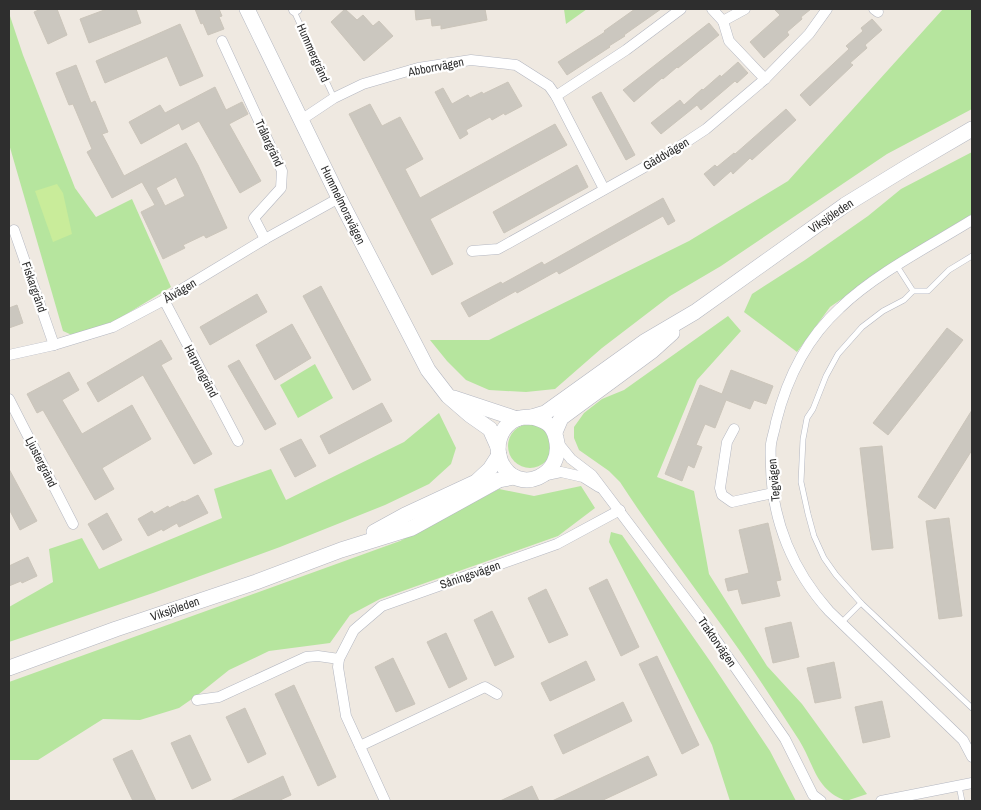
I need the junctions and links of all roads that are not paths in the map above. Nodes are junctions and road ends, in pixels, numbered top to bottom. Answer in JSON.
{"nodes":[{"id":1,"x":248,"y":9,"type":"edge"},
{"id":2,"x":294,"y":9,"type":"edge"},
{"id":3,"x":681,"y":9,"type":"edge"},
{"id":4,"x":712,"y":9,"type":"edge"},
{"id":5,"x":745,"y":9,"type":"edge"},
{"id":6,"x":827,"y":9,"type":"edge"},
{"id":7,"x":723,"y":21,"type":"junction"},
{"id":8,"x":222,"y":41,"type":"dead end"},
{"id":9,"x":765,"y":79,"type":"junction"},
{"id":10,"x":556,"y":96,"type":"junction"},
{"id":11,"x":334,"y":98,"type":"junction"},
{"id":12,"x":300,"y":120,"type":"junction"},
{"id":13,"x":972,"y":129,"type":"edge"},
{"id":14,"x":604,"y":189,"type":"junction"},
{"id":15,"x":339,"y":198,"type":"junction"},
{"id":16,"x":972,"y":220,"type":"edge"},
{"id":17,"x":14,"y":230,"type":"dead end"},
{"id":18,"x":265,"y":239,"type":"junction"},
{"id":19,"x":472,"y":252,"type":"dead end"},
{"id":20,"x":972,"y":256,"type":"edge"},
{"id":21,"x":897,"y":266,"type":"junction"},
{"id":22,"x":914,"y":291,"type":"junction"},
{"id":23,"x":164,"y":300,"type":"junction"},
{"id":24,"x":695,"y":312,"type":"junction"},
{"id":25,"x":54,"y":345,"type":"junction"},
{"id":26,"x":9,"y":355,"type":"edge"},
{"id":27,"x":448,"y":396,"type":"junction"},
{"id":28,"x":9,"y":399,"type":"edge"},
{"id":29,"x":524,"y":418,"type":"junction"},
{"id":30,"x":734,"y":429,"type":"dead end"},
{"id":31,"x":556,"y":438,"type":"junction"},
{"id":32,"x":238,"y":441,"type":"dead end"},
{"id":33,"x":498,"y":451,"type":"junction"},
{"id":34,"x":541,"y":476,"type":"junction"},
{"id":35,"x":514,"y":477,"type":"junction"},
{"id":36,"x":602,"y":488,"type":"junction"},
{"id":37,"x":773,"y":493,"type":"junction"},
{"id":38,"x":620,"y":510,"type":"junction"},
{"id":39,"x":72,"y":524,"type":"dead end"},
{"id":40,"x":341,"y":550,"type":"junction"},
{"id":41,"x":861,"y":603,"type":"junction"},
{"id":42,"x":841,"y":622,"type":"junction"},
{"id":43,"x":339,"y":660,"type":"junction"},
{"id":44,"x":9,"y":668,"type":"edge"},
{"id":45,"x":497,"y":694,"type":"dead end"},
{"id":46,"x":197,"y":700,"type":"dead end"},
{"id":47,"x":972,"y":708,"type":"edge"},
{"id":48,"x":360,"y":746,"type":"junction"},
{"id":49,"x":972,"y":754,"type":"edge"},
{"id":50,"x":972,"y":783,"type":"edge"},
{"id":51,"x":959,"y":785,"type":"junction"},
{"id":52,"x":386,"y":801,"type":"edge"},
{"id":53,"x":821,"y":801,"type":"edge"},
{"id":54,"x":881,"y":801,"type":"edge"},
{"id":55,"x":962,"y":801,"type":"edge"}],
"edges":[{"from":1,"to":12,"type":"main road","name":"Hummelmoravägen"},
{"from":2,"to":11,"type":"lane","name":"Hummergränd"},
{"from":3,"to":10,"type":"street"},
{"from":4,"to":7,"type":"street"},
{"from":5,"to":7,"type":"street"},
{"from":6,"to":9,"type":"street","name":"Gäddvägen"},
{"from":7,"to":9,"type":"street"},
{"from":8,"to":18,"type":"street","name":"Trålargränd"},
{"from":9,"to":14,"type":"street","name":"Gäddvägen"},
{"from":10,"to":11,"type":"street","name":"Abborrvägen"},
{"from":10,"to":14,"type":"street","name":"Abborrvägen"},
{"from":11,"to":12,"type":"street","name":"Abborrvägen"},
{"from":12,"to":15,"type":"main road","name":"Hummelmoravägen"},
{"from":13,"to":24,"type":"main road","name":"Viksjöleden"},
{"from":14,"to":19,"type":"street","name":"Gäddvägen"},
{"from":15,"to":18,"type":"street","name":"Ålvägen"},
{"from":15,"to":27,"type":"main road","name":"Hummelmoravägen"},
{"from":16,"to":21,"type":"street","name":"Tegvägen"},
{"from":17,"to":25,"type":"street","name":"Fiskargränd"},
{"from":18,"to":23,"type":"street","name":"Ålvägen"},
{"from":20,"to":22,"type":"lane"},
{"from":21,"to":22,"type":"lane"},
{"from":21,"to":37,"type":"street","name":"Tegvägen"},
{"from":22,"to":41,"type":"lane"},
{"from":23,"to":25,"type":"street","name":"Ålvägen"},
{"from":23,"to":32,"type":"street","name":"Harpungränd"},
{"from":24,"to":29,"type":"main road","name":"Viksjöleden"},
{"from":24,"to":31,"type":"main road","name":"Viksjöleden"},
{"from":25,"to":26,"type":"street","name":"Ålvägen"},
{"from":27,"to":29,"type":"main road"},
{"from":27,"to":33,"type":"main road","name":"Hummelmoravägen"},
{"from":28,"to":39,"type":"street","name":"Ljustergränd"},
{"from":29,"to":31,"type":"main road"},
{"from":29,"to":33,"type":"main road"},
{"from":30,"to":37,"type":"street"},
{"from":31,"to":34,"type":"main road"},
{"from":31,"to":36,"type":"street","name":"Traktorvägen"},
{"from":33,"to":35,"type":"main road"},
{"from":33,"to":40,"type":"main road","name":"Viksjöleden"},
{"from":34,"to":35,"type":"main road"},
{"from":34,"to":36,"type":"street","name":"Traktorvägen"},
{"from":35,"to":40,"type":"main road","name":"Viksjöleden"},
{"from":36,"to":38,"type":"street","name":"Traktorvägen"},
{"from":37,"to":42,"type":"street","name":"Tegvägen"},
{"from":38,"to":43,"type":"street","name":"Såningsvägen"},
{"from":38,"to":53,"type":"street","name":"Traktorvägen"},
{"from":40,"to":44,"type":"main road","name":"Viksjöleden"},
{"from":41,"to":42,"type":"lane"},
{"from":41,"to":47,"type":"lane"},
{"from":42,"to":49,"type":"street","name":"Tegvägen"},
{"from":43,"to":46,"type":"street"},
{"from":43,"to":48,"type":"street"},
{"from":45,"to":48,"type":"street"},
{"from":48,"to":52,"type":"street"},
{"from":50,"to":51,"type":"street"},
{"from":51,"to":54,"type":"street"},
{"from":51,"to":55,"type":"lane"}]}
